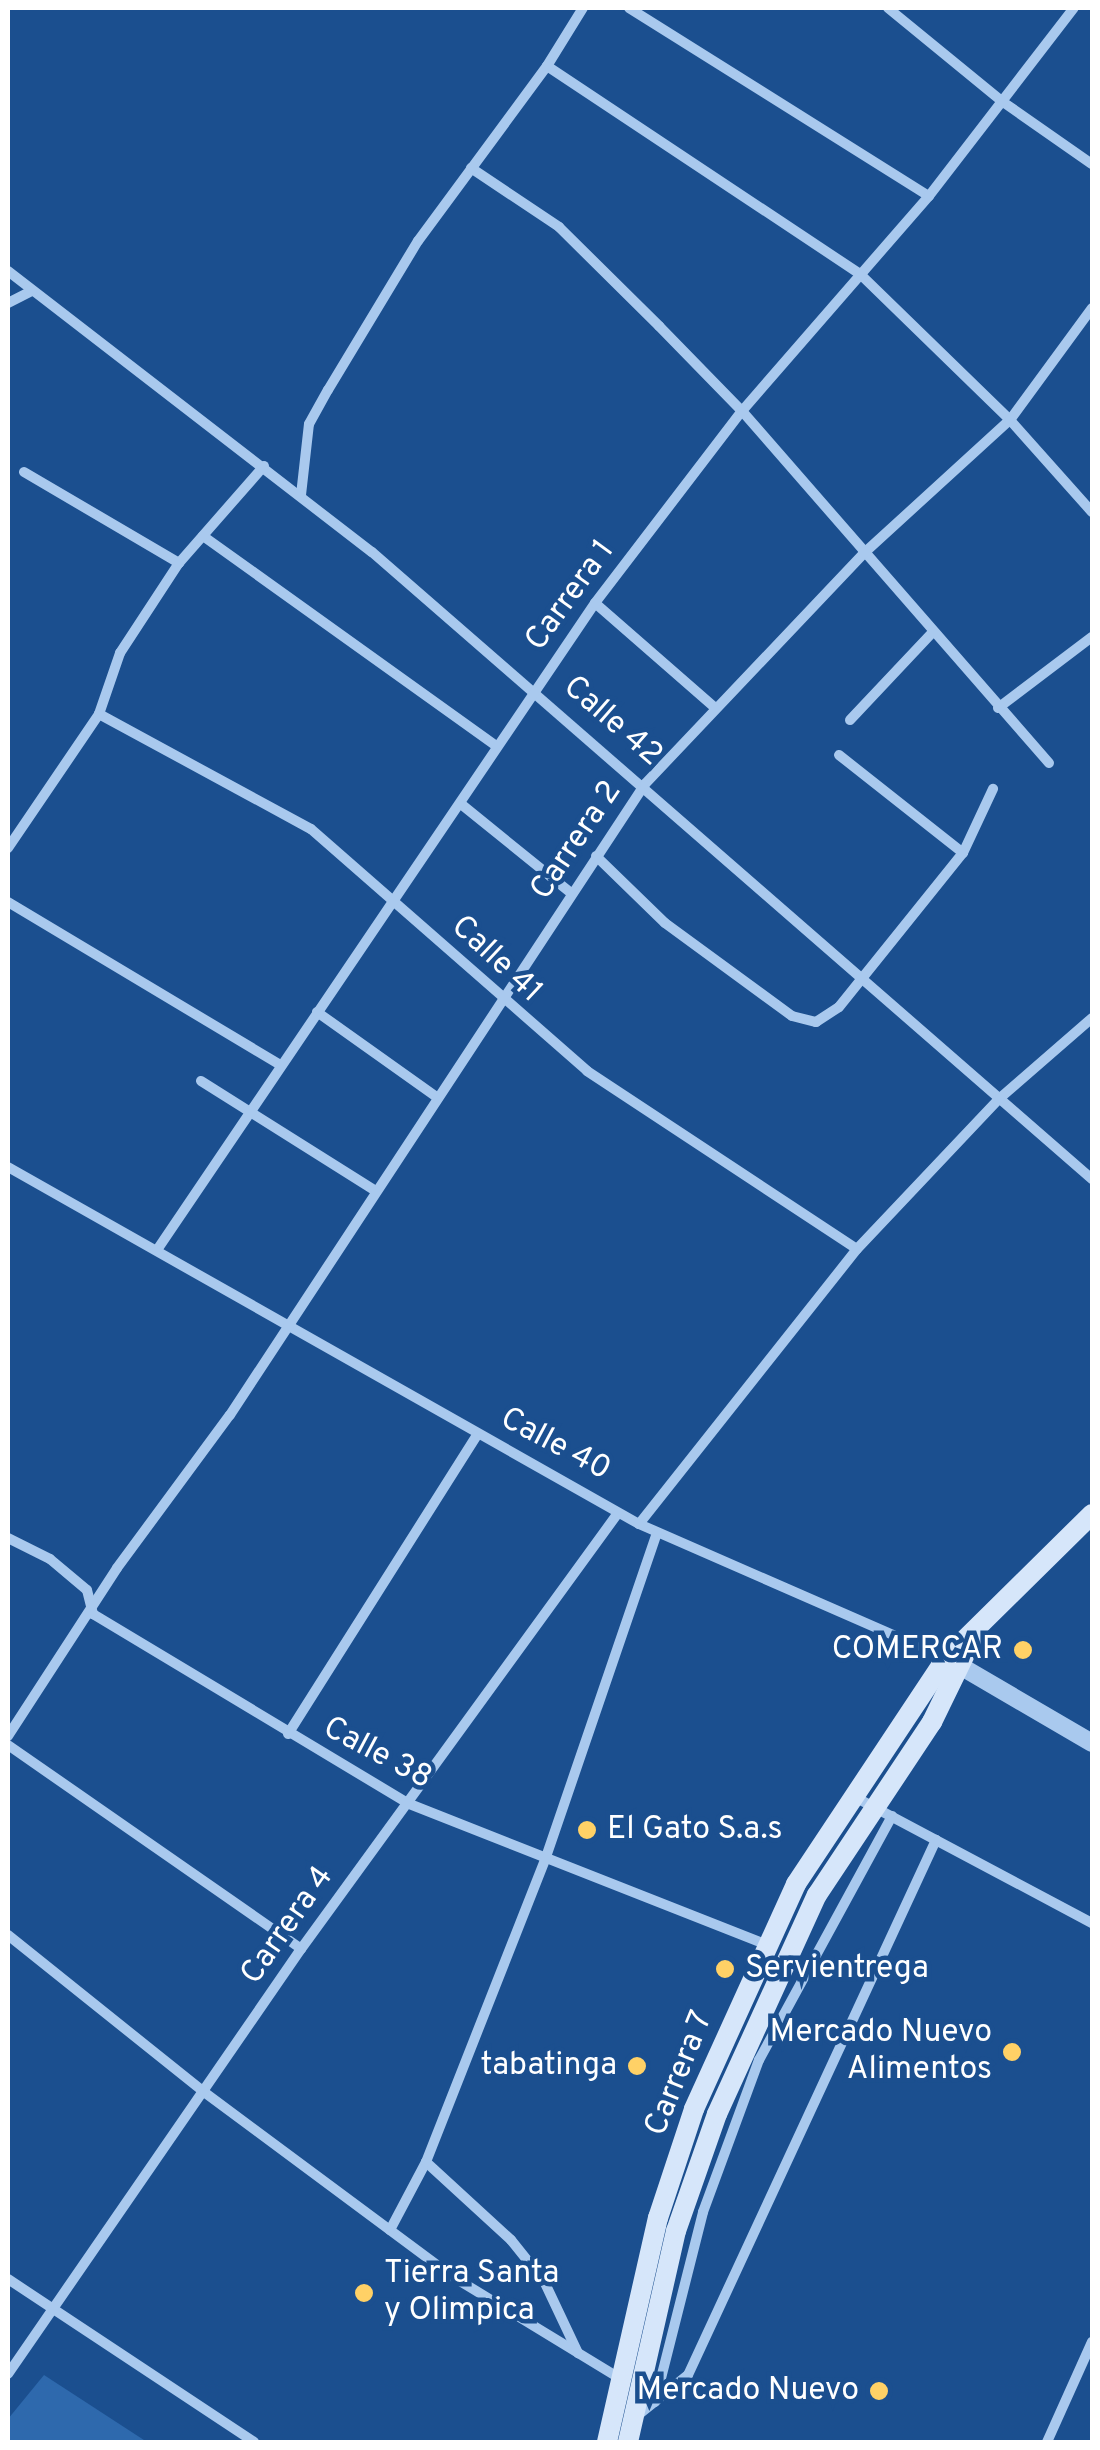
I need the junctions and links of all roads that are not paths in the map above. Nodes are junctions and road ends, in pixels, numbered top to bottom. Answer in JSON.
{"nodes":[{"id":1,"x":583,"y":8,"type":"edge"},
{"id":2,"x":629,"y":8,"type":"edge"},
{"id":3,"x":888,"y":8,"type":"edge"},
{"id":4,"x":1074,"y":8,"type":"edge"},
{"id":5,"x":548,"y":66,"type":"junction"},
{"id":6,"x":1003,"y":102,"type":"junction"},
{"id":7,"x":1092,"y":164,"type":"edge"},
{"id":8,"x":471,"y":168,"type":"junction"},
{"id":9,"x":929,"y":196,"type":"junction"},
{"id":10,"x":8,"y":271,"type":"edge"},
{"id":11,"x":859,"y":272,"type":"junction"},
{"id":12,"x":32,"y":290,"type":"junction"},
{"id":13,"x":8,"y":303,"type":"edge"},
{"id":14,"x":1092,"y":308,"type":"edge"},
{"id":15,"x":742,"y":411,"type":"junction"},
{"id":16,"x":1010,"y":420,"type":"junction"},
{"id":17,"x":264,"y":466,"type":"junction"},
{"id":18,"x":24,"y":472,"type":"dead end"},
{"id":19,"x":302,"y":495,"type":"junction"},
{"id":20,"x":1092,"y":512,"type":"edge"},
{"id":21,"x":203,"y":536,"type":"junction"},
{"id":22,"x":862,"y":554,"type":"junction"},
{"id":23,"x":179,"y":563,"type":"junction"},
{"id":24,"x":595,"y":603,"type":"junction"},
{"id":25,"x":932,"y":633,"type":"junction"},
{"id":26,"x":1092,"y":637,"type":"edge"},
{"id":27,"x":534,"y":689,"type":"junction"},
{"id":28,"x":713,"y":706,"type":"junction"},
{"id":29,"x":998,"y":708,"type":"junction"},
{"id":30,"x":99,"y":714,"type":"junction"},
{"id":31,"x":850,"y":720,"type":"dead end"},
{"id":32,"x":495,"y":745,"type":"junction"},
{"id":33,"x":839,"y":754,"type":"dead end"},
{"id":34,"x":1049,"y":763,"type":"dead end"},
{"id":35,"x":645,"y":784,"type":"junction"},
{"id":36,"x":993,"y":789,"type":"dead end"},
{"id":37,"x":461,"y":804,"type":"junction"},
{"id":38,"x":8,"y":848,"type":"edge"},
{"id":39,"x":963,"y":853,"type":"junction"},
{"id":40,"x":596,"y":856,"type":"junction"},
{"id":41,"x":571,"y":893,"type":"junction"},
{"id":42,"x":394,"y":898,"type":"junction"},
{"id":43,"x":8,"y":902,"type":"edge"},
{"id":44,"x":862,"y":976,"type":"junction"},
{"id":45,"x":501,"y":1002,"type":"junction"},
{"id":46,"x":318,"y":1012,"type":"junction"},
{"id":47,"x":1092,"y":1018,"type":"edge"},
{"id":48,"x":280,"y":1065,"type":"junction"},
{"id":49,"x":201,"y":1081,"type":"dead end"},
{"id":50,"x":438,"y":1098,"type":"junction"},
{"id":51,"x":1000,"y":1098,"type":"junction"},
{"id":52,"x":250,"y":1112,"type":"junction"},
{"id":53,"x":8,"y":1167,"type":"edge"},
{"id":54,"x":1092,"y":1179,"type":"edge"},
{"id":55,"x":376,"y":1191,"type":"junction"},
{"id":56,"x":857,"y":1249,"type":"junction"},
{"id":57,"x":156,"y":1250,"type":"junction"},
{"id":58,"x":289,"y":1323,"type":"junction"},
{"id":59,"x":476,"y":1437,"type":"junction"},
{"id":60,"x":618,"y":1512,"type":"junction"},
{"id":61,"x":1092,"y":1514,"type":"edge"},
{"id":62,"x":639,"y":1524,"type":"junction"},
{"id":63,"x":658,"y":1533,"type":"junction"},
{"id":64,"x":8,"y":1538,"type":"edge"},
{"id":65,"x":93,"y":1614,"type":"junction"},
{"id":66,"x":954,"y":1662,"type":"junction"},
{"id":67,"x":288,"y":1734,"type":"junction"},
{"id":68,"x":8,"y":1736,"type":"edge"},
{"id":69,"x":1092,"y":1743,"type":"edge"},
{"id":70,"x":8,"y":1745,"type":"edge"},
{"id":71,"x":853,"y":1796,"type":"junction"},
{"id":72,"x":407,"y":1803,"type":"junction"},
{"id":73,"x":883,"y":1811,"type":"junction"},
{"id":74,"x":936,"y":1840,"type":"junction"},
{"id":75,"x":546,"y":1857,"type":"junction"},
{"id":76,"x":1092,"y":1923,"type":"edge"},
{"id":77,"x":8,"y":1935,"type":"edge"},
{"id":78,"x":768,"y":1946,"type":"junction"},
{"id":79,"x":301,"y":1949,"type":"junction"},
{"id":80,"x":204,"y":2092,"type":"junction"},
{"id":81,"x":426,"y":2162,"type":"junction"},
{"id":82,"x":390,"y":2230,"type":"junction"},
{"id":83,"x":8,"y":2279,"type":"edge"},
{"id":84,"x":56,"y":2312,"type":"junction"},
{"id":85,"x":1092,"y":2342,"type":"edge"},
{"id":86,"x":579,"y":2354,"type":"junction"},
{"id":87,"x":1078,"y":2373,"type":"junction"},
{"id":88,"x":8,"y":2374,"type":"edge"},
{"id":89,"x":622,"y":2379,"type":"junction"},
{"id":90,"x":1092,"y":2380,"type":"edge"},
{"id":91,"x":654,"y":2403,"type":"junction"},
{"id":92,"x":634,"y":2418,"type":"junction"},
{"id":93,"x":254,"y":2442,"type":"edge"},
{"id":94,"x":607,"y":2442,"type":"edge"},
{"id":95,"x":628,"y":2442,"type":"edge"},
{"id":96,"x":1046,"y":2442,"type":"edge"}],
"edges":[{"from":1,"to":5,"type":"street"},
{"from":2,"to":9,"type":"street"},
{"from":3,"to":6,"type":"street"},
{"from":4,"to":6,"type":"street","name":"Carrera 1"},
{"from":5,"to":8,"type":"street"},
{"from":5,"to":11,"type":"street"},
{"from":6,"to":7,"type":"street"},
{"from":6,"to":9,"type":"street","name":"Carrera 1"},
{"from":8,"to":15,"type":"street"},
{"from":8,"to":19,"type":"street"},
{"from":9,"to":11,"type":"street","name":"Carrera 1"},
{"from":10,"to":12,"type":"street","name":"Calle 42"},
{"from":11,"to":15,"type":"street","name":"Carrera 1"},
{"from":11,"to":16,"type":"street"},
{"from":12,"to":13,"type":"street"},
{"from":12,"to":17,"type":"street","name":"Calle 42"},
{"from":14,"to":16,"type":"street","name":"Carrera 2"},
{"from":15,"to":22,"type":"street"},
{"from":15,"to":24,"type":"street","name":"Carrera 1"},
{"from":16,"to":20,"type":"street"},
{"from":16,"to":22,"type":"street","name":"Carrera 2"},
{"from":17,"to":19,"type":"street","name":"Calle 42"},
{"from":17,"to":21,"type":"street"},
{"from":18,"to":23,"type":"street"},
{"from":19,"to":27,"type":"street","name":"Calle 42"},
{"from":21,"to":23,"type":"street"},
{"from":21,"to":32,"type":"street"},
{"from":22,"to":25,"type":"street"},
{"from":22,"to":28,"type":"street","name":"Carrera 2"},
{"from":23,"to":30,"type":"street"},
{"from":24,"to":27,"type":"street","name":"Carrera 1"},
{"from":24,"to":28,"type":"street"},
{"from":25,"to":29,"type":"street"},
{"from":25,"to":31,"type":"street"},
{"from":26,"to":29,"type":"street"},
{"from":27,"to":32,"type":"street","name":"Carrera 1"},
{"from":27,"to":35,"type":"street","name":"Calle 42"},
{"from":28,"to":35,"type":"street","name":"Carrera 2"},
{"from":29,"to":34,"type":"street"},
{"from":30,"to":38,"type":"street"},
{"from":30,"to":42,"type":"street","name":"Calle 41"},
{"from":32,"to":37,"type":"street","name":"Carrera 1"},
{"from":33,"to":39,"type":"street"},
{"from":35,"to":40,"type":"street","name":"Carrera 2"},
{"from":35,"to":44,"type":"street","name":"Calle 42"},
{"from":36,"to":39,"type":"street"},
{"from":37,"to":41,"type":"street"},
{"from":37,"to":42,"type":"street","name":"Carrera 1"},
{"from":39,"to":44,"type":"street"},
{"from":40,"to":41,"type":"street","name":"Carrera 2"},
{"from":40,"to":44,"type":"street"},
{"from":41,"to":45,"type":"street","name":"Carrera 2"},
{"from":42,"to":45,"type":"street","name":"Calle 41"},
{"from":42,"to":46,"type":"street","name":"Carrera 1"},
{"from":43,"to":48,"type":"street"},
{"from":44,"to":51,"type":"street","name":"Calle 42"},
{"from":45,"to":50,"type":"street","name":"Carrera 2"},
{"from":45,"to":56,"type":"street","name":"Calle 41"},
{"from":46,"to":48,"type":"street","name":"Carrera 1"},
{"from":46,"to":50,"type":"street"},
{"from":47,"to":51,"type":"street"},
{"from":48,"to":52,"type":"street","name":"Carrera 1"},
{"from":49,"to":52,"type":"street"},
{"from":50,"to":55,"type":"street","name":"Carrera 2"},
{"from":51,"to":54,"type":"street","name":"Calle 42"},
{"from":51,"to":56,"type":"street"},
{"from":52,"to":55,"type":"street"},
{"from":52,"to":57,"type":"street","name":"Carrera 1"},
{"from":53,"to":57,"type":"street","name":"Calle 40"},
{"from":55,"to":58,"type":"street","name":"Carrera 2"},
{"from":56,"to":62,"type":"street"},
{"from":57,"to":58,"type":"street","name":"Calle 40"},
{"from":58,"to":59,"type":"street","name":"Calle 40"},
{"from":58,"to":65,"type":"street","name":"Carrera 2"},
{"from":59,"to":60,"type":"street","name":"Calle 40"},
{"from":59,"to":67,"type":"street"},
{"from":60,"to":62,"type":"street","name":"Calle 40"},
{"from":60,"to":72,"type":"street","name":"Carrera 4"},
{"from":61,"to":66,"type":"main road"},
{"from":62,"to":63,"type":"street","name":"Calle 40"},
{"from":63,"to":66,"type":"street","name":"Calle 40"},
{"from":63,"to":75,"type":"street"},
{"from":64,"to":65,"type":"street","name":"Calle 38"},
{"from":65,"to":67,"type":"street","name":"Calle 38"},
{"from":65,"to":68,"type":"street"},
{"from":66,"to":69,"type":"street","name":"Calle 40"},
{"from":66,"to":71,"type":"main road","name":"Carrera 7"},
{"from":66,"to":73,"type":"main road","name":"Carrera 7"},
{"from":67,"to":72,"type":"street","name":"Calle 38"},
{"from":70,"to":79,"type":"street"},
{"from":71,"to":73,"type":"street"},
{"from":71,"to":78,"type":"main road","name":"Carrera 7"},
{"from":72,"to":75,"type":"street","name":"Calle 38"},
{"from":72,"to":79,"type":"street","name":"Carrera 4"},
{"from":73,"to":74,"type":"street"},
{"from":73,"to":91,"type":"street"},
{"from":73,"to":92,"type":"main road","name":"Carrera 7"},
{"from":74,"to":76,"type":"street"},
{"from":74,"to":91,"type":"street"},
{"from":75,"to":78,"type":"street","name":"Calle 38"},
{"from":75,"to":81,"type":"street"},
{"from":77,"to":80,"type":"street"},
{"from":78,"to":89,"type":"main road","name":"Carrera 7"},
{"from":79,"to":80,"type":"street","name":"Carrera 4"},
{"from":80,"to":82,"type":"street"},
{"from":80,"to":84,"type":"street","name":"Carrera 4"},
{"from":81,"to":82,"type":"street"},
{"from":81,"to":86,"type":"street"},
{"from":82,"to":86,"type":"street"},
{"from":83,"to":84,"type":"street"},
{"from":84,"to":88,"type":"street","name":"Carrera 4"},
{"from":84,"to":93,"type":"street"},
{"from":85,"to":87,"type":"street"},
{"from":86,"to":89,"type":"street"},
{"from":87,"to":90,"type":"street"},
{"from":87,"to":96,"type":"street"},
{"from":89,"to":94,"type":"main road","name":"Carrera 7"},
{"from":91,"to":92,"type":"street"},
{"from":92,"to":95,"type":"main road","name":"Carrera 7"}]}
